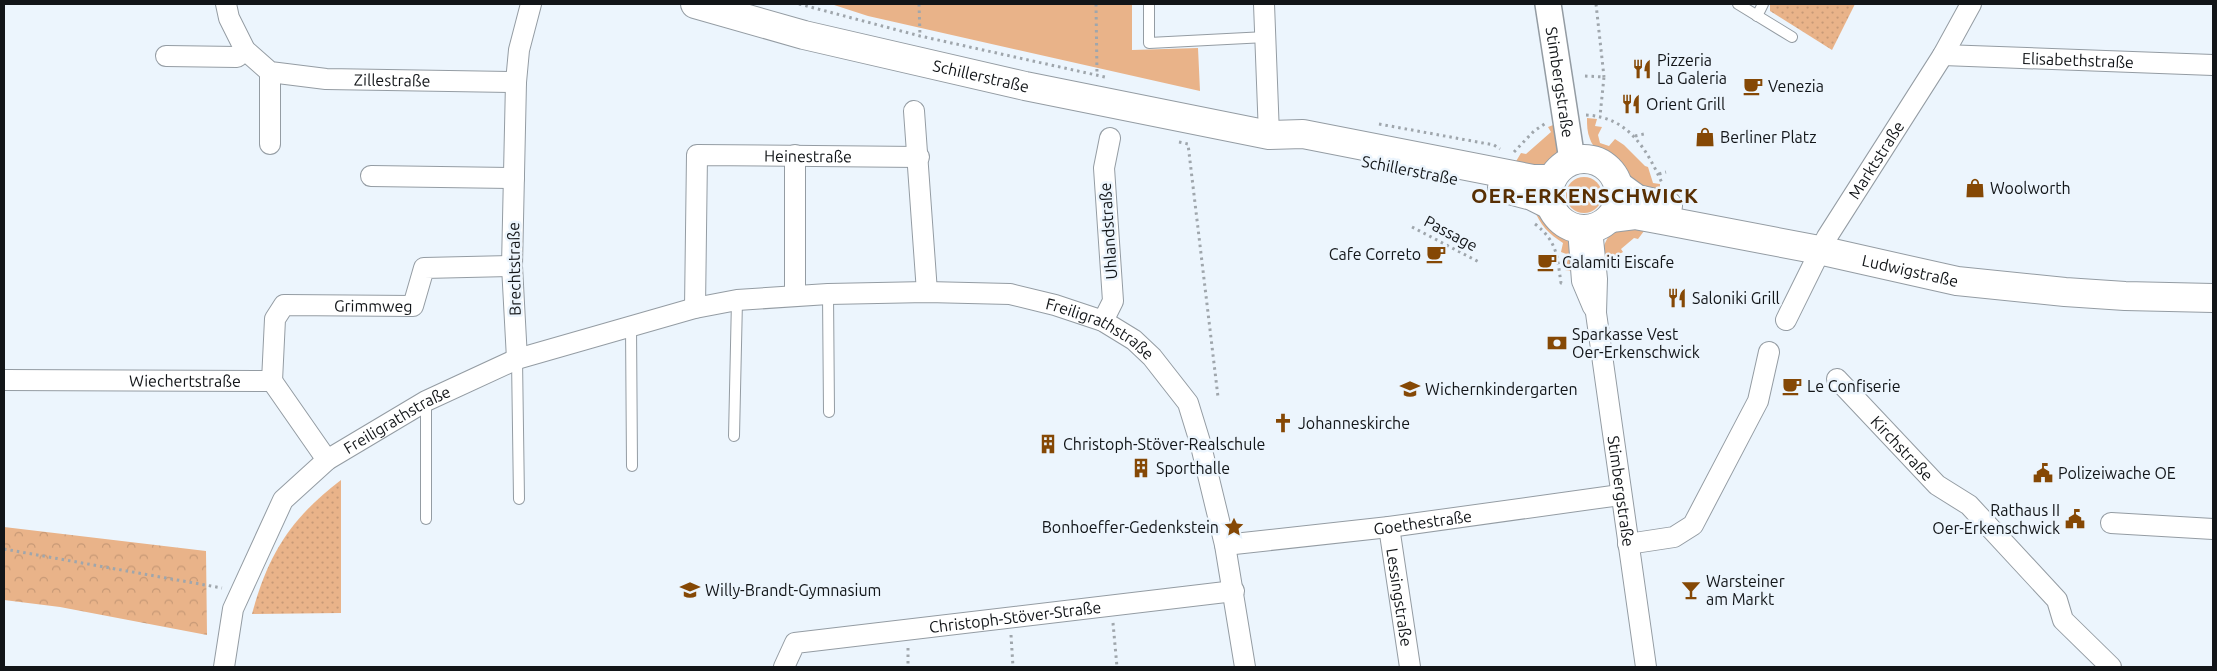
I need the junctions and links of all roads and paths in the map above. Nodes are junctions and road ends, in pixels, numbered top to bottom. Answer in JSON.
{"nodes":[{"id":1,"x":226,"y":4,"type":"edge"},
{"id":2,"x":531,"y":4,"type":"edge"},
{"id":3,"x":695,"y":4,"type":"edge"},
{"id":4,"x":800,"y":4,"type":"edge"},
{"id":5,"x":919,"y":4,"type":"edge"},
{"id":6,"x":1096,"y":4,"type":"edge"},
{"id":7,"x":1149,"y":4,"type":"edge"},
{"id":8,"x":1264,"y":4,"type":"edge"},
{"id":9,"x":1548,"y":4,"type":"edge"},
{"id":10,"x":1566,"y":4,"type":"edge"},
{"id":11,"x":1596,"y":4,"type":"edge"},
{"id":12,"x":1738,"y":4,"type":"edge"},
{"id":13,"x":1763,"y":4,"type":"edge"},
{"id":14,"x":1971,"y":4,"type":"edge"},
{"id":15,"x":1757,"y":16,"type":"junction"},
{"id":16,"x":920,"y":36,"type":"junction"},
{"id":17,"x":1792,"y":37,"type":"dead end"},
{"id":18,"x":1266,"y":38,"type":"junction"},
{"id":19,"x":245,"y":50,"type":"junction"},
{"id":20,"x":1943,"y":55,"type":"junction"},
{"id":21,"x":166,"y":56,"type":"dead end"},
{"id":22,"x":2213,"y":65,"type":"edge"},
{"id":23,"x":270,"y":72,"type":"junction"},
{"id":24,"x":1585,"y":76,"type":"dead end"},
{"id":25,"x":1604,"y":77,"type":"junction"},
{"id":26,"x":516,"y":82,"type":"junction"},
{"id":27,"x":914,"y":111,"type":"dead end"},
{"id":28,"x":1600,"y":116,"type":"dead end"},
{"id":29,"x":1178,"y":117,"type":"junction"},
{"id":30,"x":1644,"y":134,"type":"dead end"},
{"id":31,"x":1269,"y":135,"type":"junction"},
{"id":32,"x":1635,"y":136,"type":"dead end"},
{"id":33,"x":1110,"y":138,"type":"dead end"},
{"id":34,"x":270,"y":144,"type":"dead end"},
{"id":35,"x":795,"y":155,"type":"junction"},
{"id":36,"x":919,"y":157,"type":"junction"},
{"id":37,"x":1580,"y":159,"type":"junction"},
{"id":38,"x":1666,"y":172,"type":"dead end"},
{"id":39,"x":1658,"y":174,"type":"dead end"},
{"id":40,"x":371,"y":176,"type":"dead end"},
{"id":41,"x":514,"y":178,"type":"junction"},
{"id":42,"x":1619,"y":186,"type":"junction"},
{"id":43,"x":1551,"y":192,"type":"junction"},
{"id":44,"x":1593,"y":225,"type":"junction"},
{"id":45,"x":1412,"y":226,"type":"dead end"},
{"id":46,"x":1823,"y":244,"type":"junction"},
{"id":47,"x":1479,"y":262,"type":"dead end"},
{"id":48,"x":512,"y":266,"type":"junction"},
{"id":49,"x":2213,"y":284,"type":"edge"},
{"id":50,"x":927,"y":292,"type":"junction"},
{"id":51,"x":828,"y":294,"type":"junction"},
{"id":52,"x":795,"y":296,"type":"junction"},
{"id":53,"x":2213,"y":298,"type":"edge"},
{"id":54,"x":737,"y":300,"type":"junction"},
{"id":55,"x":695,"y":308,"type":"junction"},
{"id":56,"x":1786,"y":320,"type":"dead end"},
{"id":57,"x":1103,"y":322,"type":"junction"},
{"id":58,"x":631,"y":326,"type":"junction"},
{"id":59,"x":1769,"y":352,"type":"dead end"},
{"id":60,"x":517,"y":359,"type":"junction"},
{"id":61,"x":1836,"y":379,"type":"dead end"},
{"id":62,"x":4,"y":380,"type":"edge"},
{"id":63,"x":272,"y":381,"type":"junction"},
{"id":64,"x":1218,"y":397,"type":"dead end"},
{"id":65,"x":426,"y":401,"type":"junction"},
{"id":66,"x":829,"y":412,"type":"dead end"},
{"id":67,"x":734,"y":436,"type":"dead end"},
{"id":68,"x":327,"y":460,"type":"junction"},
{"id":69,"x":632,"y":466,"type":"dead end"},
{"id":70,"x":1620,"y":495,"type":"junction"},
{"id":71,"x":519,"y":499,"type":"dead end"},
{"id":72,"x":426,"y":519,"type":"dead end"},
{"id":73,"x":2111,"y":523,"type":"dead end"},
{"id":74,"x":1388,"y":526,"type":"junction"},
{"id":75,"x":2213,"y":529,"type":"edge"},
{"id":76,"x":1628,"y":544,"type":"junction"},
{"id":77,"x":1225,"y":545,"type":"junction"},
{"id":78,"x":4,"y":549,"type":"edge"},
{"id":79,"x":1234,"y":591,"type":"junction"},
{"id":80,"x":240,"y":592,"type":"junction"},
{"id":81,"x":1112,"y":605,"type":"junction"},
{"id":82,"x":1010,"y":617,"type":"junction"},
{"id":83,"x":224,"y":667,"type":"edge"},
{"id":84,"x":784,"y":667,"type":"edge"},
{"id":85,"x":1014,"y":667,"type":"edge"},
{"id":86,"x":1117,"y":667,"type":"edge"},
{"id":87,"x":1245,"y":667,"type":"edge"},
{"id":88,"x":1410,"y":667,"type":"edge"},
{"id":89,"x":1646,"y":667,"type":"edge"},
{"id":90,"x":2111,"y":667,"type":"edge"}],
"edges":[{"from":1,"to":19,"type":"street"},
{"from":2,"to":26,"type":"street","name":"Brechtstraße"},
{"from":3,"to":29,"type":"main road","name":"Schillerstraße"},
{"from":4,"to":16,"type":"path"},
{"from":5,"to":16,"type":"path"},
{"from":6,"to":16,"type":"path"},
{"from":7,"to":18,"type":"lane"},
{"from":8,"to":18,"type":"street"},
{"from":9,"to":37,"type":"street","name":"Stimbergstraße"},
{"from":10,"to":37,"type":"street","name":"Stimbergstraße"},
{"from":11,"to":25,"type":"path"},
{"from":12,"to":15,"type":"lane"},
{"from":13,"to":15,"type":"lane"},
{"from":14,"to":20,"type":"street","name":"Marktstraße"},
{"from":15,"to":17,"type":"lane"},
{"from":18,"to":31,"type":"street"},
{"from":19,"to":21,"type":"street"},
{"from":19,"to":23,"type":"street"},
{"from":20,"to":22,"type":"street","name":"Elisabethstraße"},
{"from":20,"to":46,"type":"street","name":"Marktstraße"},
{"from":23,"to":26,"type":"street","name":"Zillestraße"},
{"from":23,"to":34,"type":"street"},
{"from":24,"to":25,"type":"path"},
{"from":25,"to":28,"type":"path"},
{"from":26,"to":41,"type":"street","name":"Brechtstraße"},
{"from":27,"to":36,"type":"street"},
{"from":29,"to":31,"type":"main road","name":"Schillerstraße"},
{"from":29,"to":64,"type":"path"},
{"from":30,"to":32,"type":"path"},
{"from":31,"to":43,"type":"main road","name":"Schillerstraße"},
{"from":33,"to":57,"type":"street","name":"Uhlandstraße"},
{"from":35,"to":36,"type":"street","name":"Heinestraße"},
{"from":35,"to":52,"type":"street"},
{"from":35,"to":55,"type":"street","name":"Heinestraße"},
{"from":36,"to":50,"type":"street"},
{"from":37,"to":42,"type":"main road"},
{"from":37,"to":43,"type":"main road"},
{"from":38,"to":39,"type":"path"},
{"from":40,"to":41,"type":"street"},
{"from":41,"to":48,"type":"street","name":"Brechtstraße"},
{"from":42,"to":44,"type":"main road"},
{"from":42,"to":46,"type":"main road","name":"Ludwigstraße"},
{"from":43,"to":44,"type":"main road"},
{"from":44,"to":46,"type":"main road","name":"Ludwigstraße"},
{"from":44,"to":70,"type":"street","name":"Stimbergstraße"},
{"from":45,"to":47,"type":"path","name":"Passage"},
{"from":46,"to":49,"type":"main road","name":"Ludwigstraße"},
{"from":46,"to":53,"type":"main road","name":"Ludwigstraße"},
{"from":46,"to":56,"type":"street","name":"Marktstraße"},
{"from":48,"to":60,"type":"street","name":"Brechtstraße"},
{"from":48,"to":63,"type":"street","name":"Grimmweg"},
{"from":50,"to":51,"type":"street","name":"Freiligrathstraße"},
{"from":50,"to":57,"type":"street","name":"Freiligrathstraße"},
{"from":51,"to":52,"type":"street","name":"Freiligrathstraße"},
{"from":51,"to":66,"type":"lane"},
{"from":52,"to":54,"type":"street","name":"Freiligrathstraße"},
{"from":54,"to":55,"type":"street","name":"Freiligrathstraße"},
{"from":54,"to":67,"type":"lane"},
{"from":55,"to":58,"type":"street","name":"Freiligrathstraße"},
{"from":57,"to":77,"type":"street","name":"Freiligrathstraße"},
{"from":58,"to":60,"type":"street","name":"Freiligrathstraße"},
{"from":58,"to":69,"type":"lane"},
{"from":59,"to":76,"type":"street"},
{"from":60,"to":65,"type":"street","name":"Freiligrathstraße"},
{"from":60,"to":71,"type":"lane"},
{"from":61,"to":90,"type":"street","name":"Kirchstraße"},
{"from":62,"to":63,"type":"street","name":"Wiechertstraße"},
{"from":63,"to":68,"type":"street"},
{"from":65,"to":68,"type":"street","name":"Freiligrathstraße"},
{"from":65,"to":72,"type":"lane"},
{"from":68,"to":80,"type":"street","name":"Freiligrathstraße"},
{"from":70,"to":74,"type":"street","name":"Goethestraße"},
{"from":70,"to":76,"type":"street","name":"Stimbergstraße"},
{"from":73,"to":75,"type":"street"},
{"from":74,"to":77,"type":"street","name":"Goethestraße"},
{"from":74,"to":88,"type":"street","name":"Lessingstraße"},
{"from":76,"to":89,"type":"street","name":"Stimbergstraße"},
{"from":77,"to":79,"type":"street","name":"Freiligrathstraße"},
{"from":78,"to":80,"type":"path"},
{"from":79,"to":81,"type":"street","name":"Christoph-Stöver-Straße"},
{"from":79,"to":87,"type":"street","name":"Freiligrathstraße"},
{"from":80,"to":83,"type":"street","name":"Freiligrathstraße"},
{"from":81,"to":82,"type":"street","name":"Christoph-Stöver-Straße"},
{"from":81,"to":86,"type":"path"},
{"from":82,"to":84,"type":"street","name":"Christoph-Stöver-Straße"},
{"from":82,"to":85,"type":"path"}]}
